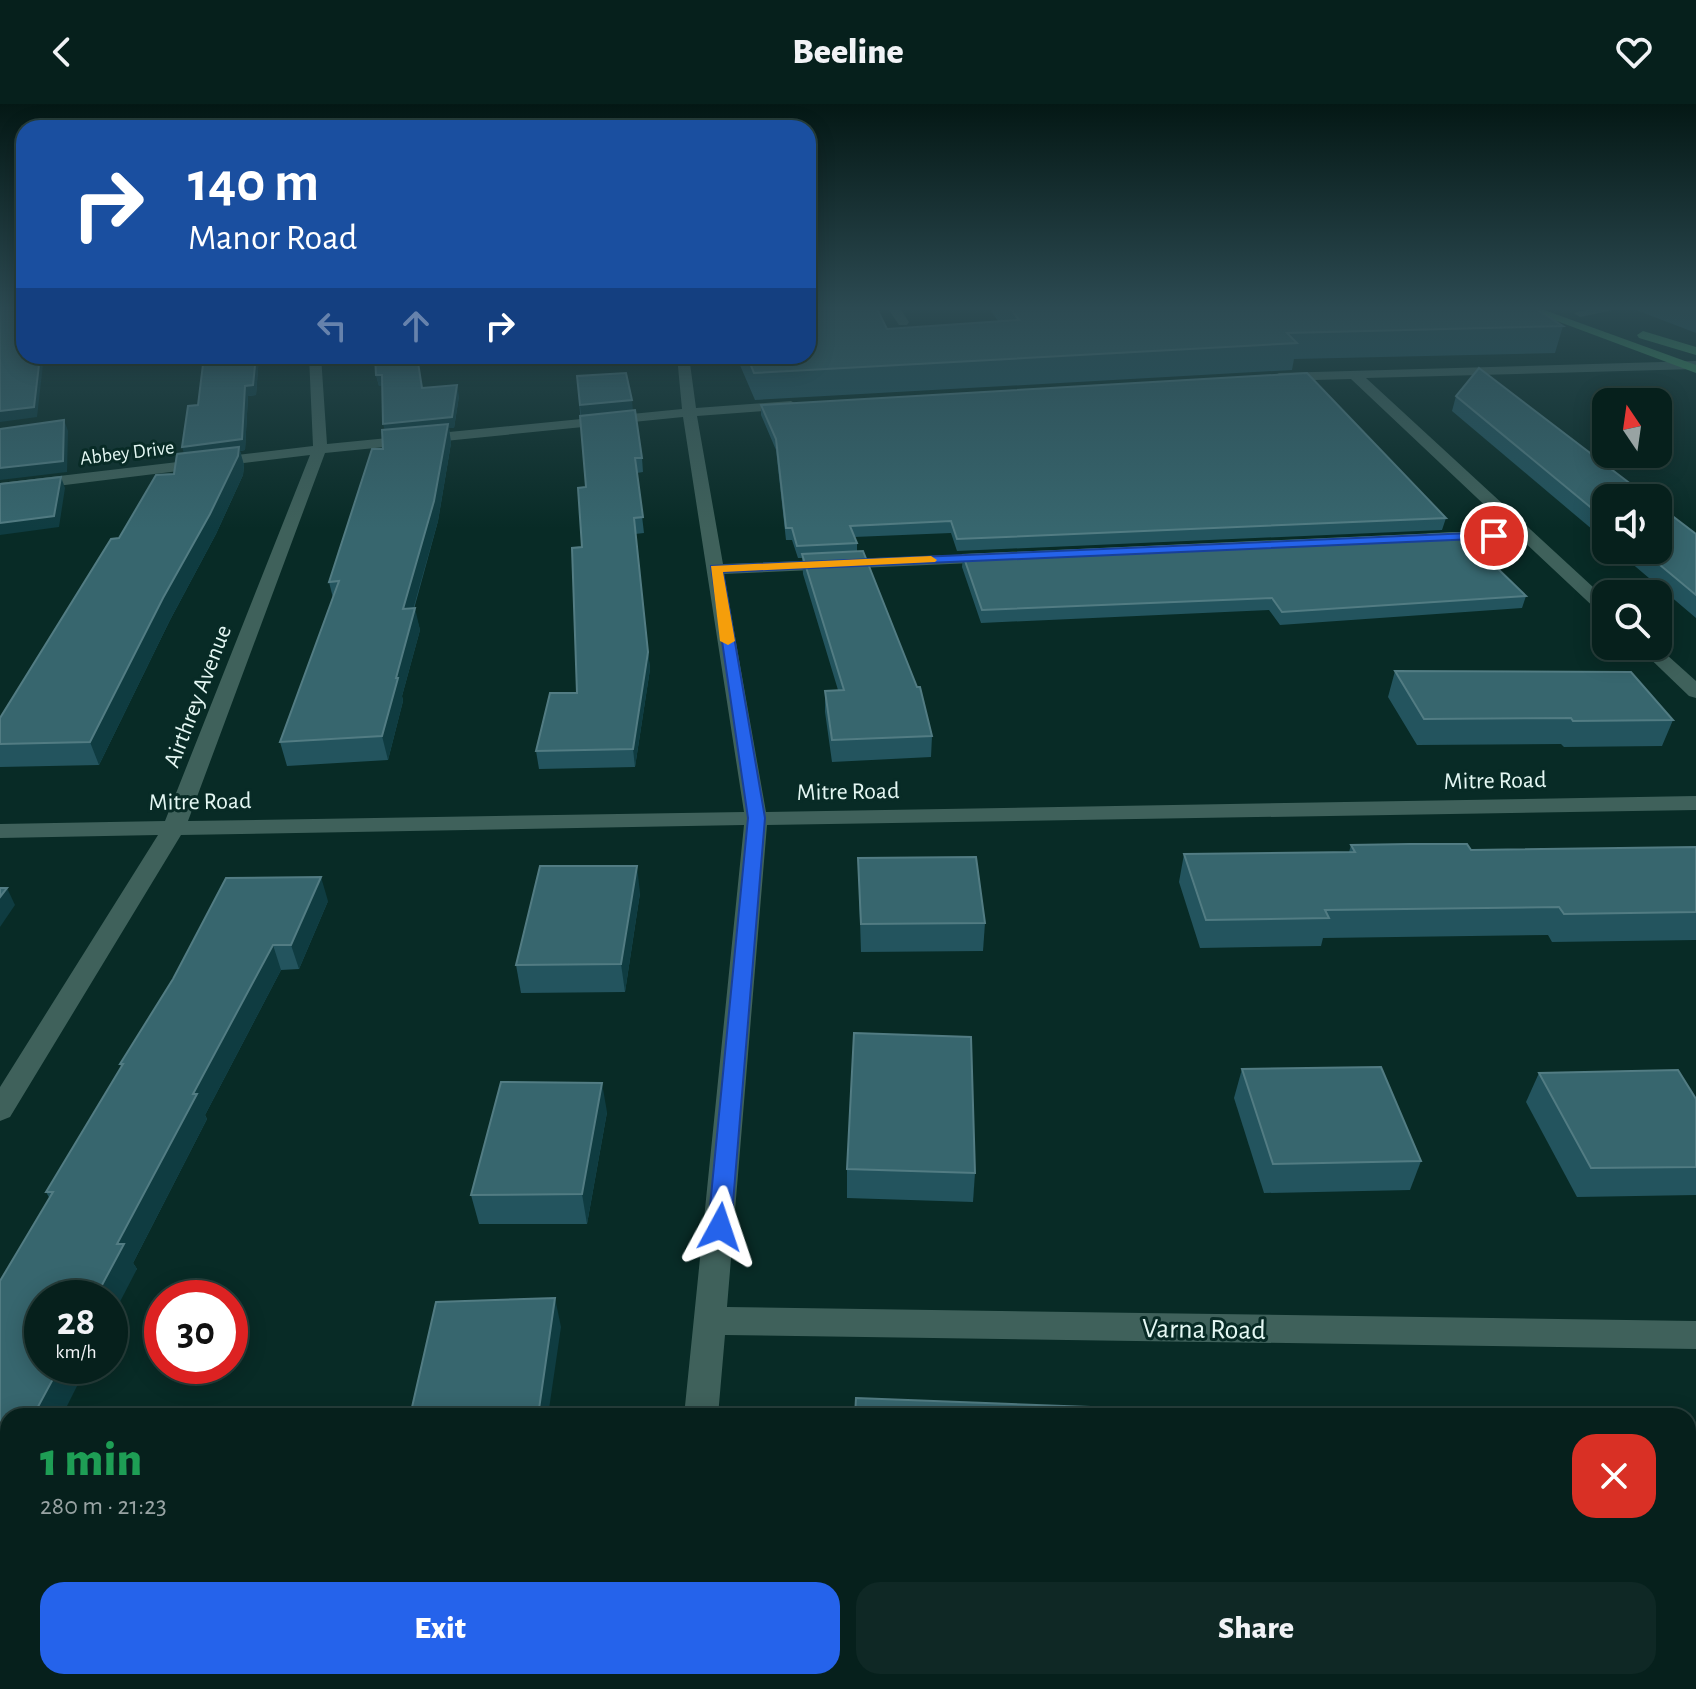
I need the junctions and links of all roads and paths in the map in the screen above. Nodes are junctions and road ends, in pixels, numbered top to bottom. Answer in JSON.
{"nodes":[{"id":1,"x":316,"y":381,"type":"edge"},
{"id":2,"x":686,"y":381,"type":"edge"},
{"id":3,"x":1361,"y":381,"type":"edge"},
{"id":4,"x":799,"y":405,"type":"edge"},
{"id":5,"x":689,"y":412,"type":"junction"},
{"id":6,"x":320,"y":448,"type":"junction"},
{"id":7,"x":0,"y":488,"type":"edge"},
{"id":8,"x":1525,"y":534,"type":"junction"},
{"id":9,"x":1414,"y":539,"type":"edge"},
{"id":10,"x":1017,"y":556,"type":"edge"},
{"id":11,"x":716,"y":569,"type":"junction"},
{"id":12,"x":1592,"y":596,"type":"edge"},
{"id":13,"x":1661,"y":660,"type":"edge"},
{"id":14,"x":1696,"y":692,"type":"edge"},
{"id":15,"x":1696,"y":803,"type":"edge"},
{"id":16,"x":756,"y":818,"type":"junction"},
{"id":17,"x":174,"y":828,"type":"junction"},
{"id":18,"x":0,"y":831,"type":"edge"},
{"id":19,"x":0,"y":1110,"type":"edge"},
{"id":20,"x":711,"y":1321,"type":"junction"},
{"id":21,"x":1696,"y":1335,"type":"edge"},
{"id":22,"x":702,"y":1408,"type":"edge"}],
"edges":[{"from":1,"to":6,"type":"street","name":"Airthrey Avenue"},
{"from":2,"to":5,"type":"street"},
{"from":3,"to":8,"type":"street"},
{"from":4,"to":5,"type":"street","name":"Abbey Drive"},
{"from":5,"to":6,"type":"street","name":"Abbey Drive"},
{"from":5,"to":11,"type":"street"},
{"from":6,"to":7,"type":"street","name":"Abbey Drive"},
{"from":6,"to":17,"type":"street","name":"Airthrey Avenue"},
{"from":8,"to":9,"type":"street"},
{"from":8,"to":12,"type":"street"},
{"from":10,"to":11,"type":"street"},
{"from":11,"to":16,"type":"street"},
{"from":13,"to":14,"type":"street"},
{"from":15,"to":16,"type":"street","name":"Mitre Road"},
{"from":16,"to":17,"type":"street","name":"Mitre Road"},
{"from":16,"to":20,"type":"street"},
{"from":17,"to":18,"type":"street","name":"Mitre Road"},
{"from":17,"to":19,"type":"street","name":"Airthrey Avenue"},
{"from":20,"to":21,"type":"street","name":"Varna Road"},
{"from":20,"to":22,"type":"street"}]}
